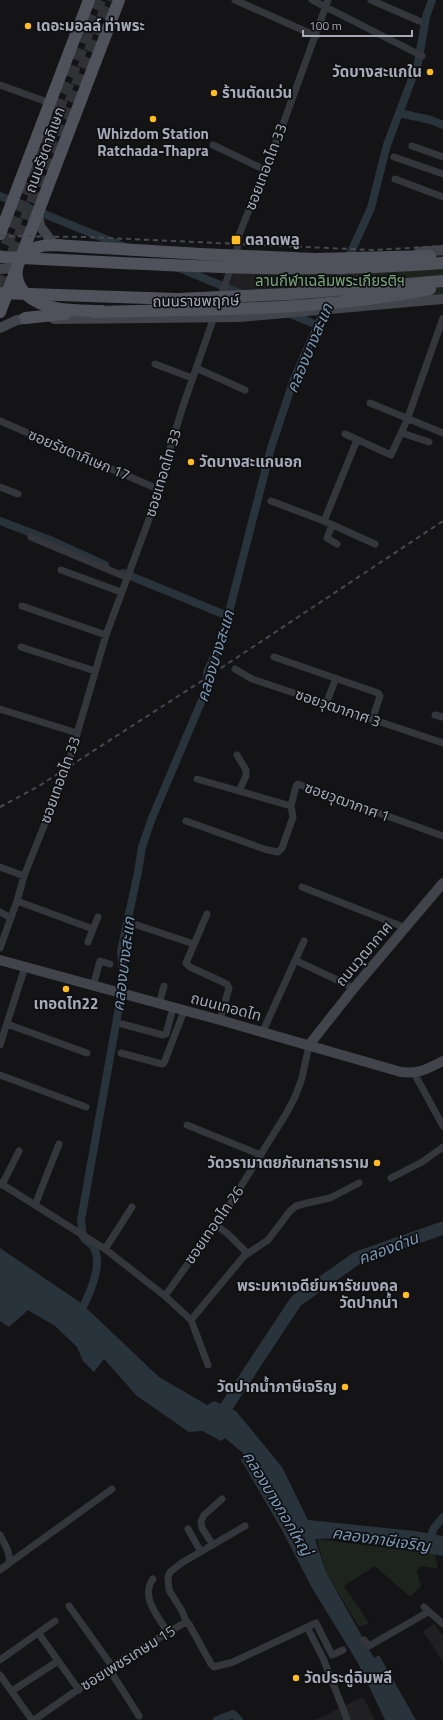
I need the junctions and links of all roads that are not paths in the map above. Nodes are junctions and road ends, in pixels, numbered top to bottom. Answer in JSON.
{"nodes":[{"id":1,"x":89,"y":0,"type":"edge"},
{"id":2,"x":119,"y":0,"type":"edge"},
{"id":3,"x":235,"y":0,"type":"edge"},
{"id":4,"x":312,"y":0,"type":"edge"},
{"id":5,"x":371,"y":0,"type":"edge"},
{"id":6,"x":327,"y":3,"type":"edge"},
{"id":7,"x":419,"y":21,"type":"dead end"},
{"id":8,"x":316,"y":36,"type":"junction"},
{"id":9,"x":422,"y":56,"type":"dead end"},
{"id":10,"x":0,"y":85,"type":"edge"},
{"id":11,"x":50,"y":103,"type":"junction"},
{"id":12,"x":213,"y":145,"type":"dead end"},
{"id":13,"x":412,"y":146,"type":"dead end"},
{"id":14,"x":443,"y":156,"type":"edge"},
{"id":15,"x":394,"y":157,"type":"dead end"},
{"id":16,"x":265,"y":170,"type":"junction"},
{"id":17,"x":443,"y":174,"type":"edge"},
{"id":18,"x":395,"y":179,"type":"dead end"},
{"id":19,"x":443,"y":197,"type":"edge"},
{"id":20,"x":38,"y":215,"type":"junction"},
{"id":21,"x":1,"y":229,"type":"edge"},
{"id":22,"x":54,"y":245,"type":"junction"},
{"id":23,"x":237,"y":250,"type":"junction"},
{"id":24,"x":443,"y":250,"type":"edge"},
{"id":25,"x":443,"y":256,"type":"edge"},
{"id":26,"x":0,"y":258,"type":"edge"},
{"id":27,"x":443,"y":263,"type":"edge"},
{"id":28,"x":17,"y":268,"type":"junction"},
{"id":29,"x":0,"y":269,"type":"edge"},
{"id":30,"x":443,"y":281,"type":"edge"},
{"id":31,"x":443,"y":287,"type":"edge"},
{"id":32,"x":0,"y":293,"type":"edge"},
{"id":33,"x":443,"y":299,"type":"edge"},
{"id":34,"x":101,"y":311,"type":"junction"},
{"id":35,"x":0,"y":312,"type":"edge"},
{"id":36,"x":214,"y":317,"type":"junction"},
{"id":37,"x":25,"y":318,"type":"junction"},
{"id":38,"x":443,"y":318,"type":"edge"},
{"id":39,"x":0,"y":328,"type":"edge"},
{"id":40,"x":155,"y":364,"type":"dead end"},
{"id":41,"x":196,"y":368,"type":"junction"},
{"id":42,"x":192,"y":378,"type":"junction"},
{"id":43,"x":245,"y":390,"type":"dead end"},
{"id":44,"x":370,"y":403,"type":"dead end"},
{"id":45,"x":407,"y":420,"type":"junction"},
{"id":46,"x":0,"y":421,"type":"edge"},
{"id":47,"x":402,"y":433,"type":"junction"},
{"id":48,"x":443,"y":433,"type":"edge"},
{"id":49,"x":345,"y":434,"type":"dead end"},
{"id":50,"x":357,"y":440,"type":"junction"},
{"id":51,"x":429,"y":442,"type":"dead end"},
{"id":52,"x":0,"y":487,"type":"edge"},
{"id":53,"x":158,"y":489,"type":"junction"},
{"id":54,"x":18,"y":494,"type":"dead end"},
{"id":55,"x":271,"y":502,"type":"dead end"},
{"id":56,"x":324,"y":521,"type":"junction"},
{"id":57,"x":332,"y":525,"type":"junction"},
{"id":58,"x":31,"y":537,"type":"dead end"},
{"id":59,"x":337,"y":544,"type":"dead end"},
{"id":60,"x":375,"y":544,"type":"dead end"},
{"id":61,"x":61,"y":570,"type":"dead end"},
{"id":62,"x":127,"y":574,"type":"junction"},
{"id":63,"x":121,"y":592,"type":"junction"},
{"id":64,"x":22,"y":606,"type":"dead end"},
{"id":65,"x":106,"y":635,"type":"junction"},
{"id":66,"x":21,"y":647,"type":"dead end"},
{"id":67,"x":274,"y":657,"type":"dead end"},
{"id":68,"x":235,"y":669,"type":"dead end"},
{"id":69,"x":95,"y":671,"type":"junction"},
{"id":70,"x":336,"y":678,"type":"junction"},
{"id":71,"x":326,"y":704,"type":"junction"},
{"id":72,"x":0,"y":709,"type":"edge"},
{"id":73,"x":435,"y":715,"type":"dead end"},
{"id":74,"x":443,"y":717,"type":"edge"},
{"id":75,"x":372,"y":720,"type":"junction"},
{"id":76,"x":77,"y":733,"type":"junction"},
{"id":77,"x":443,"y":743,"type":"edge"},
{"id":78,"x":237,"y":755,"type":"dead end"},
{"id":79,"x":197,"y":779,"type":"dead end"},
{"id":80,"x":239,"y":791,"type":"junction"},
{"id":81,"x":291,"y":806,"type":"junction"},
{"id":82,"x":186,"y":821,"type":"dead end"},
{"id":83,"x":443,"y":836,"type":"edge"},
{"id":84,"x":0,"y":868,"type":"edge"},
{"id":85,"x":24,"y":876,"type":"junction"},
{"id":86,"x":443,"y":883,"type":"edge"},
{"id":87,"x":302,"y":887,"type":"dead end"},
{"id":88,"x":17,"y":901,"type":"junction"},
{"id":89,"x":0,"y":912,"type":"edge"},
{"id":90,"x":207,"y":914,"type":"dead end"},
{"id":91,"x":98,"y":917,"type":"dead end"},
{"id":92,"x":11,"y":918,"type":"junction"},
{"id":93,"x":134,"y":924,"type":"dead end"},
{"id":94,"x":406,"y":928,"type":"junction"},
{"id":95,"x":93,"y":929,"type":"junction"},
{"id":96,"x":304,"y":941,"type":"dead end"},
{"id":97,"x":88,"y":942,"type":"dead end"},
{"id":98,"x":194,"y":944,"type":"junction"},
{"id":99,"x":0,"y":948,"type":"edge"},
{"id":100,"x":0,"y":960,"type":"edge"},
{"id":101,"x":299,"y":962,"type":"dead end"},
{"id":102,"x":110,"y":964,"type":"dead end"},
{"id":103,"x":25,"y":967,"type":"junction"},
{"id":104,"x":92,"y":986,"type":"junction"},
{"id":105,"x":164,"y":986,"type":"dead end"},
{"id":106,"x":354,"y":988,"type":"junction"},
{"id":107,"x":159,"y":1004,"type":"junction"},
{"id":108,"x":173,"y":1008,"type":"junction"},
{"id":109,"x":184,"y":1011,"type":"junction"},
{"id":110,"x":220,"y":1020,"type":"junction"},
{"id":111,"x":7,"y":1024,"type":"junction"},
{"id":112,"x":122,"y":1024,"type":"dead end"},
{"id":113,"x":262,"y":1033,"type":"junction"},
{"id":114,"x":0,"y":1045,"type":"edge"},
{"id":115,"x":309,"y":1045,"type":"junction"},
{"id":116,"x":87,"y":1053,"type":"dead end"},
{"id":117,"x":121,"y":1053,"type":"dead end"},
{"id":118,"x":443,"y":1061,"type":"edge"},
{"id":119,"x":414,"y":1073,"type":"junction"},
{"id":120,"x":0,"y":1075,"type":"edge"},
{"id":121,"x":86,"y":1107,"type":"dead end"},
{"id":122,"x":186,"y":1125,"type":"dead end"},
{"id":123,"x":443,"y":1126,"type":"edge"},
{"id":124,"x":59,"y":1144,"type":"dead end"},
{"id":125,"x":443,"y":1147,"type":"edge"},
{"id":126,"x":19,"y":1151,"type":"dead end"},
{"id":127,"x":261,"y":1155,"type":"junction"},
{"id":128,"x":391,"y":1178,"type":"dead end"},
{"id":129,"x":358,"y":1183,"type":"dead end"},
{"id":130,"x":1,"y":1184,"type":"edge"},
{"id":131,"x":35,"y":1205,"type":"junction"},
{"id":132,"x":132,"y":1207,"type":"dead end"},
{"id":133,"x":216,"y":1225,"type":"junction"},
{"id":134,"x":105,"y":1249,"type":"junction"},
{"id":135,"x":247,"y":1253,"type":"junction"},
{"id":136,"x":165,"y":1296,"type":"junction"},
{"id":137,"x":191,"y":1320,"type":"junction"},
{"id":138,"x":208,"y":1365,"type":"dead end"},
{"id":139,"x":112,"y":1489,"type":"dead end"},
{"id":140,"x":222,"y":1500,"type":"dead end"},
{"id":141,"x":245,"y":1526,"type":"dead end"},
{"id":142,"x":188,"y":1529,"type":"dead end"},
{"id":143,"x":0,"y":1535,"type":"edge"},
{"id":144,"x":213,"y":1545,"type":"junction"},
{"id":145,"x":201,"y":1552,"type":"junction"},
{"id":146,"x":8,"y":1564,"type":"junction"},
{"id":147,"x":0,"y":1570,"type":"edge"},
{"id":148,"x":153,"y":1579,"type":"dead end"},
{"id":149,"x":69,"y":1606,"type":"dead end"},
{"id":150,"x":55,"y":1621,"type":"dead end"},
{"id":151,"x":187,"y":1623,"type":"junction"},
{"id":152,"x":443,"y":1624,"type":"edge"},
{"id":153,"x":307,"y":1627,"type":"junction"},
{"id":154,"x":168,"y":1633,"type":"junction"},
{"id":155,"x":39,"y":1634,"type":"junction"},
{"id":156,"x":364,"y":1640,"type":"dead end"},
{"id":157,"x":343,"y":1650,"type":"dead end"},
{"id":158,"x":332,"y":1655,"type":"junction"},
{"id":159,"x":323,"y":1658,"type":"junction"},
{"id":160,"x":0,"y":1660,"type":"edge"},
{"id":161,"x":58,"y":1661,"type":"junction"},
{"id":162,"x":111,"y":1668,"type":"junction"},
{"id":163,"x":0,"y":1675,"type":"edge"},
{"id":164,"x":79,"y":1690,"type":"junction"},
{"id":165,"x":12,"y":1692,"type":"junction"},
{"id":166,"x":139,"y":1716,"type":"dead end"},
{"id":167,"x":347,"y":1719,"type":"edge"},
{"id":168,"x":33,"y":1720,"type":"edge"}],
"edges":[{"from":1,"to":11,"type":"main road","name":"ถนนรัชดาภิเษก"},
{"from":2,"to":20,"type":"main road","name":"ถนนรัชดาภิเษก"},
{"from":3,"to":8,"type":"street"},
{"from":4,"to":6,"type":"street"},
{"from":5,"to":7,"type":"street"},
{"from":6,"to":8,"type":"street","name":"ซอยเทอดไท 33"},
{"from":6,"to":9,"type":"street"},
{"from":8,"to":16,"type":"street","name":"ซอยเทอดไท 33"},
{"from":10,"to":11,"type":"street"},
{"from":11,"to":21,"type":"main road","name":"ถนนรัชดาภิเษก"},
{"from":12,"to":16,"type":"street"},
{"from":13,"to":14,"type":"street"},
{"from":15,"to":17,"type":"street"},
{"from":16,"to":23,"type":"street","name":"ซอยเทอดไท 33"},
{"from":18,"to":19,"type":"street"},
{"from":20,"to":22,"type":"main road"},
{"from":20,"to":28,"type":"main road","name":"ถนนรัชดาภิเษก"},
{"from":22,"to":23,"type":"main road"},
{"from":22,"to":25,"type":"main road","bridge":true},
{"from":22,"to":28,"type":"main road"},
{"from":23,"to":24,"type":"main road"},
{"from":23,"to":36,"type":"street","name":"ซอยเทอดไท 33"},
{"from":26,"to":27,"type":"main road","bridge":true},
{"from":28,"to":29,"type":"main road"},
{"from":28,"to":34,"type":"main road"},
{"from":28,"to":35,"type":"main road","name":"ถนนรัชดาภิเษก"},
{"from":30,"to":32,"type":"main road","name":"ถนนราชพฤกษ์","bridge":true},
{"from":31,"to":34,"type":"main road","bridge":true},
{"from":33,"to":36,"type":"main road","name":"ถนนราชพฤกษ์"},
{"from":34,"to":37,"type":"main road"},
{"from":36,"to":37,"type":"main road","name":"ถนนราชพฤกษ์"},
{"from":36,"to":41,"type":"street","name":"ซอยเทอดไท 33"},
{"from":37,"to":39,"type":"main road","name":"ถนนราชพฤกษ์"},
{"from":38,"to":45,"type":"street"},
{"from":40,"to":42,"type":"street"},
{"from":41,"to":42,"type":"street","name":"ซอยเทอดไท 33"},
{"from":41,"to":43,"type":"street"},
{"from":42,"to":53,"type":"street","name":"ซอยเทอดไท 33"},
{"from":44,"to":45,"type":"street"},
{"from":45,"to":47,"type":"street"},
{"from":45,"to":48,"type":"street"},
{"from":46,"to":53,"type":"street","name":"ซอยรัชดาภิเษก 17"},
{"from":47,"to":50,"type":"street"},
{"from":47,"to":51,"type":"street"},
{"from":49,"to":50,"type":"street"},
{"from":50,"to":56,"type":"street"},
{"from":52,"to":54,"type":"street"},
{"from":53,"to":62,"type":"street","name":"ซอยเทอดไท 33"},
{"from":55,"to":56,"type":"street"},
{"from":56,"to":57,"type":"street"},
{"from":57,"to":59,"type":"street"},
{"from":57,"to":60,"type":"street"},
{"from":58,"to":62,"type":"street"},
{"from":61,"to":63,"type":"street"},
{"from":62,"to":63,"type":"street","name":"ซอยเทอดไท 33"},
{"from":63,"to":65,"type":"street","name":"ซอยเทอดไท 33"},
{"from":64,"to":65,"type":"street"},
{"from":65,"to":69,"type":"street","name":"ซอยเทอดไท 33"},
{"from":66,"to":69,"type":"street"},
{"from":67,"to":70,"type":"street"},
{"from":68,"to":71,"type":"street","name":"ซอยวุฒากาศ 3"},
{"from":69,"to":76,"type":"street","name":"ซอยเทอดไท 33"},
{"from":70,"to":71,"type":"street"},
{"from":70,"to":75,"type":"street"},
{"from":71,"to":75,"type":"street","name":"ซอยวุฒากาศ 3"},
{"from":72,"to":76,"type":"street"},
{"from":73,"to":74,"type":"street"},
{"from":75,"to":77,"type":"street","name":"ซอยวุฒากาศ 3"},
{"from":76,"to":85,"type":"street","name":"ซอยเทอดไท 33"},
{"from":78,"to":80,"type":"street"},
{"from":79,"to":80,"type":"street","name":"ซอยวุฒากาศ 1"},
{"from":80,"to":81,"type":"street","name":"ซอยวุฒากาศ 1"},
{"from":81,"to":82,"type":"street"},
{"from":81,"to":83,"type":"street","name":"ซอยวุฒากาศ 1"},
{"from":84,"to":85,"type":"street"},
{"from":85,"to":88,"type":"street","name":"ซอยเทอดไท 33"},
{"from":86,"to":94,"type":"main road","name":"ถนนวุฒากาศ"},
{"from":87,"to":94,"type":"street"},
{"from":88,"to":92,"type":"street","name":"ซอยเทอดไท 33"},
{"from":88,"to":95,"type":"street"},
{"from":89,"to":92,"type":"street"},
{"from":90,"to":98,"type":"street"},
{"from":91,"to":95,"type":"street"},
{"from":92,"to":99,"type":"street","name":"ซอยเทอดไท 33"},
{"from":93,"to":98,"type":"street"},
{"from":94,"to":106,"type":"main road","name":"ถนนวุฒากาศ"},
{"from":95,"to":97,"type":"street"},
{"from":96,"to":113,"type":"street"},
{"from":98,"to":110,"type":"street"},
{"from":100,"to":103,"type":"main road","name":"ถนนเทอดไท"},
{"from":101,"to":106,"type":"street"},
{"from":102,"to":104,"type":"street"},
{"from":103,"to":104,"type":"main road","name":"ถนนเทอดไท"},
{"from":103,"to":111,"type":"street"},
{"from":104,"to":107,"type":"main road","name":"ถนนเทอดไท"},
{"from":105,"to":107,"type":"street"},
{"from":106,"to":115,"type":"main road","name":"ถนนวุฒากาศ"},
{"from":107,"to":108,"type":"main road","name":"ถนนเทอดไท"},
{"from":108,"to":109,"type":"main road","name":"ถนนเทอดไท"},
{"from":108,"to":112,"type":"street"},
{"from":109,"to":110,"type":"main road","name":"ถนนเทอดไท"},
{"from":109,"to":117,"type":"street"},
{"from":110,"to":113,"type":"main road","name":"ถนนเทอดไท"},
{"from":111,"to":114,"type":"street"},
{"from":111,"to":116,"type":"street"},
{"from":113,"to":115,"type":"main road","name":"ถนนเทอดไท"},
{"from":115,"to":119,"type":"main road","name":"ถนนเทอดไท"},
{"from":115,"to":127,"type":"street","name":"ซอยเทอดไท 26"},
{"from":118,"to":119,"type":"main road","name":"ถนนเทอดไท"},
{"from":119,"to":123,"type":"street"},
{"from":120,"to":121,"type":"street"},
{"from":122,"to":127,"type":"street"},
{"from":124,"to":131,"type":"street"},
{"from":125,"to":128,"type":"street"},
{"from":126,"to":130,"type":"street"},
{"from":127,"to":133,"type":"street","name":"ซอยเทอดไท 26"},
{"from":129,"to":135,"type":"street"},
{"from":130,"to":131,"type":"street"},
{"from":131,"to":134,"type":"street"},
{"from":132,"to":134,"type":"street"},
{"from":133,"to":135,"type":"street"},
{"from":133,"to":136,"type":"street","name":"ซอยเทอดไท 26"},
{"from":134,"to":136,"type":"street"},
{"from":135,"to":137,"type":"street"},
{"from":136,"to":137,"type":"street"},
{"from":137,"to":138,"type":"street"},
{"from":139,"to":146,"type":"street"},
{"from":140,"to":144,"type":"street"},
{"from":141,"to":144,"type":"street"},
{"from":142,"to":145,"type":"street"},
{"from":143,"to":146,"type":"street"},
{"from":144,"to":145,"type":"street"},
{"from":145,"to":151,"type":"street"},
{"from":146,"to":147,"type":"street"},
{"from":148,"to":154,"type":"street"},
{"from":149,"to":162,"type":"street"},
{"from":150,"to":155,"type":"street"},
{"from":151,"to":153,"type":"street","name":"ซอยเพชรเกษม 15"},
{"from":151,"to":154,"type":"street","name":"ซอยเพชรเกษม 15"},
{"from":152,"to":156,"type":"street"},
{"from":153,"to":158,"type":"street"},
{"from":153,"to":159,"type":"street"},
{"from":154,"to":162,"type":"street","name":"ซอยเพชรเกษม 15"},
{"from":155,"to":160,"type":"street"},
{"from":155,"to":161,"type":"street"},
{"from":157,"to":158,"type":"street"},
{"from":158,"to":159,"type":"street"},
{"from":159,"to":167,"type":"street"},
{"from":161,"to":164,"type":"street"},
{"from":161,"to":165,"type":"street"},
{"from":162,"to":164,"type":"street","name":"ซอยเพชรเกษม 15"},
{"from":162,"to":166,"type":"street"},
{"from":163,"to":165,"type":"street"},
{"from":164,"to":168,"type":"street","name":"ซอยเพชรเกษม 15"},
{"from":165,"to":168,"type":"street"}]}
